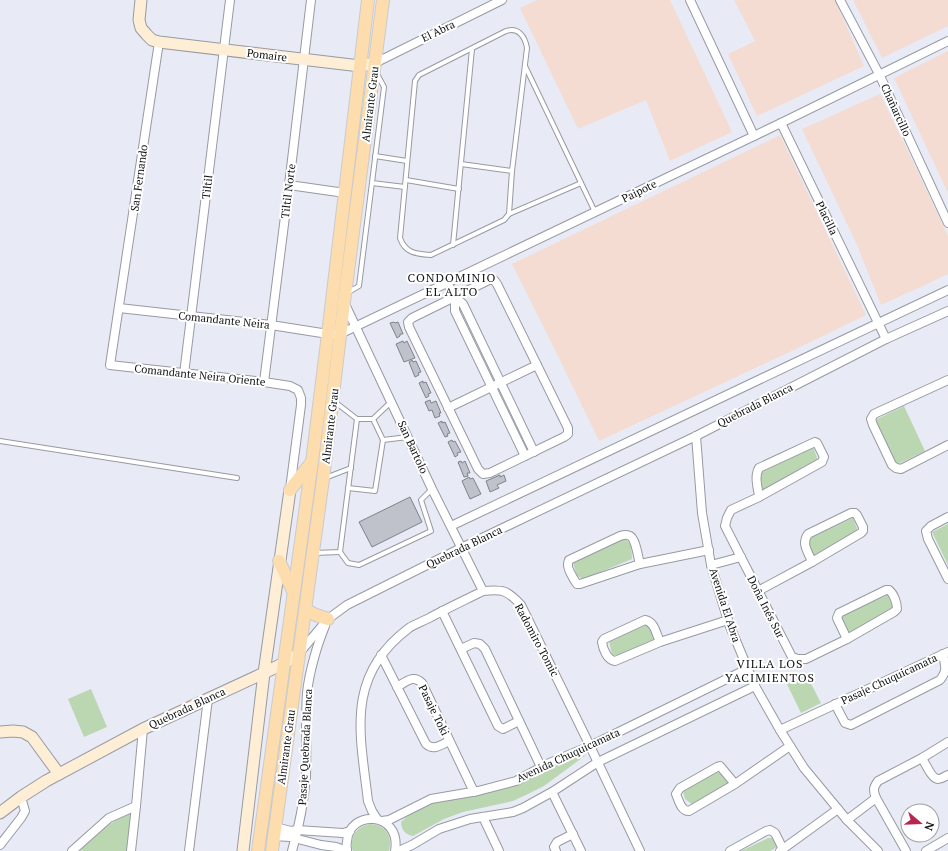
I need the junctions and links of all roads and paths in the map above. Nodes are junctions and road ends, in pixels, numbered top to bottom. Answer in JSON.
{"nodes":[{"id":1,"x":141,"y":0,"type":"edge"},
{"id":2,"x":230,"y":0,"type":"edge"},
{"id":3,"x":311,"y":0,"type":"edge"},
{"id":4,"x":368,"y":0,"type":"edge"},
{"id":5,"x":383,"y":0,"type":"edge"},
{"id":6,"x":502,"y":0,"type":"edge"},
{"id":7,"x":690,"y":0,"type":"edge"},
{"id":8,"x":840,"y":0,"type":"edge"},
{"id":9,"x":948,"y":41,"type":"edge"},
{"id":10,"x":159,"y":42,"type":"junction"},
{"id":11,"x":472,"y":49,"type":"junction"},
{"id":12,"x":224,"y":50,"type":"junction"},
{"id":13,"x":304,"y":59,"type":"junction"},
{"id":14,"x":360,"y":66,"type":"junction"},
{"id":15,"x":375,"y":66,"type":"junction"},
{"id":16,"x":525,"y":66,"type":"junction"},
{"id":17,"x":880,"y":74,"type":"junction"},
{"id":18,"x":781,"y":123,"type":"junction"},
{"id":19,"x":754,"y":136,"type":"junction"},
{"id":20,"x":375,"y":156,"type":"junction"},
{"id":21,"x":407,"y":160,"type":"junction"},
{"id":22,"x":461,"y":164,"type":"junction"},
{"id":23,"x":512,"y":171,"type":"junction"},
{"id":24,"x":406,"y":180,"type":"junction"},
{"id":25,"x":372,"y":183,"type":"junction"},
{"id":26,"x":581,"y":183,"type":"junction"},
{"id":27,"x":289,"y":185,"type":"junction"},
{"id":28,"x":405,"y":187,"type":"junction"},
{"id":29,"x":459,"y":189,"type":"junction"},
{"id":30,"x":345,"y":193,"type":"junction"},
{"id":31,"x":595,"y":212,"type":"junction"},
{"id":32,"x":509,"y":214,"type":"junction"},
{"id":33,"x":948,"y":222,"type":"edge"},
{"id":34,"x":453,"y":245,"type":"junction"},
{"id":35,"x":447,"y":283,"type":"junction"},
{"id":36,"x":948,"y":290,"type":"edge"},
{"id":37,"x":455,"y":297,"type":"junction"},
{"id":38,"x":344,"y":298,"type":"junction"},
{"id":39,"x":119,"y":308,"type":"junction"},
{"id":40,"x":948,"y":311,"type":"edge"},
{"id":41,"x":192,"y":316,"type":"junction"},
{"id":42,"x":878,"y":323,"type":"junction"},
{"id":43,"x":271,"y":325,"type":"junction"},
{"id":44,"x":356,"y":327,"type":"junction"},
{"id":45,"x":334,"y":334,"type":"junction"},
{"id":46,"x":886,"y":339,"type":"junction"},
{"id":47,"x":110,"y":365,"type":"joint"},
{"id":48,"x":537,"y":365,"type":"junction"},
{"id":49,"x":184,"y":374,"type":"junction"},
{"id":50,"x":948,"y":380,"type":"edge"},
{"id":51,"x":264,"y":382,"type":"junction"},
{"id":52,"x":501,"y":383,"type":"junction"},
{"id":53,"x":492,"y":387,"type":"junction"},
{"id":54,"x":333,"y":401,"type":"junction"},
{"id":55,"x":391,"y":402,"type":"junction"},
{"id":56,"x":448,"y":408,"type":"junction"},
{"id":57,"x":357,"y":419,"type":"junction"},
{"id":58,"x":373,"y":419,"type":"junction"},
{"id":59,"x":696,"y":436,"type":"junction"},
{"id":60,"x":408,"y":437,"type":"junction"},
{"id":61,"x":383,"y":440,"type":"junction"},
{"id":62,"x":0,"y":441,"type":"edge"},
{"id":63,"x":948,"y":446,"type":"edge"},
{"id":64,"x":534,"y":452,"type":"junction"},
{"id":65,"x":525,"y":456,"type":"junction"},
{"id":66,"x":312,"y":462,"type":"junction"},
{"id":67,"x":351,"y":468,"type":"junction"},
{"id":68,"x":236,"y":478,"type":"dead end"},
{"id":69,"x":323,"y":479,"type":"junction"},
{"id":70,"x":348,"y":488,"type":"junction"},
{"id":71,"x":432,"y":488,"type":"junction"},
{"id":72,"x":290,"y":490,"type":"junction"},
{"id":73,"x":759,"y":497,"type":"junction"},
{"id":74,"x":948,"y":518,"type":"edge"},
{"id":75,"x":451,"y":526,"type":"junction"},
{"id":76,"x":461,"y":548,"type":"junction"},
{"id":77,"x":708,"y":550,"type":"junction"},
{"id":78,"x":340,"y":552,"type":"junction"},
{"id":79,"x":313,"y":553,"type":"junction"},
{"id":80,"x":741,"y":557,"type":"junction"},
{"id":81,"x":279,"y":561,"type":"junction"},
{"id":82,"x":812,"y":562,"type":"junction"},
{"id":83,"x":640,"y":564,"type":"junction"},
{"id":84,"x":711,"y":565,"type":"junction"},
{"id":85,"x":948,"y":579,"type":"edge"},
{"id":86,"x":483,"y":591,"type":"junction"},
{"id":87,"x":758,"y":591,"type":"junction"},
{"id":88,"x":294,"y":593,"type":"junction"},
{"id":89,"x":306,"y":610,"type":"junction"},
{"id":90,"x":442,"y":611,"type":"junction"},
{"id":91,"x":328,"y":619,"type":"junction"},
{"id":92,"x":728,"y":620,"type":"junction"},
{"id":93,"x":847,"y":639,"type":"junction"},
{"id":94,"x":660,"y":642,"type":"junction"},
{"id":95,"x":461,"y":649,"type":"junction"},
{"id":96,"x":946,"y":653,"type":"edge"},
{"id":97,"x":299,"y":654,"type":"junction"},
{"id":98,"x":381,"y":655,"type":"junction"},
{"id":99,"x":284,"y":663,"type":"junction"},
{"id":100,"x":747,"y":669,"type":"junction"},
{"id":101,"x":264,"y":673,"type":"junction"},
{"id":102,"x":755,"y":686,"type":"junction"},
{"id":103,"x":397,"y":687,"type":"junction"},
{"id":104,"x":208,"y":699,"type":"junction"},
{"id":105,"x":835,"y":704,"type":"junction"},
{"id":106,"x":519,"y":721,"type":"junction"},
{"id":107,"x":143,"y":729,"type":"junction"},
{"id":108,"x":780,"y":730,"type":"junction"},
{"id":109,"x":0,"y":732,"type":"edge"},
{"id":110,"x":449,"y":741,"type":"junction"},
{"id":111,"x":948,"y":742,"type":"edge"},
{"id":112,"x":590,"y":746,"type":"junction"},
{"id":113,"x":790,"y":746,"type":"junction"},
{"id":114,"x":922,"y":758,"type":"junction"},
{"id":115,"x":598,"y":762,"type":"junction"},
{"id":116,"x":541,"y":767,"type":"junction"},
{"id":117,"x":58,"y":774,"type":"junction"},
{"id":118,"x":948,"y":775,"type":"edge"},
{"id":119,"x":735,"y":784,"type":"junction"},
{"id":120,"x":474,"y":792,"type":"junction"},
{"id":121,"x":552,"y":792,"type":"junction"},
{"id":122,"x":875,"y":794,"type":"junction"},
{"id":123,"x":21,"y":797,"type":"junction"},
{"id":124,"x":368,"y":801,"type":"junction"},
{"id":125,"x":136,"y":806,"type":"junction"},
{"id":126,"x":838,"y":809,"type":"junction"},
{"id":127,"x":0,"y":813,"type":"edge"},
{"id":128,"x":483,"y":817,"type":"junction"},
{"id":129,"x":363,"y":820,"type":"junction"},
{"id":130,"x":380,"y":820,"type":"junction"},
{"id":131,"x":847,"y":820,"type":"junction"},
{"id":132,"x":274,"y":831,"type":"junction"},
{"id":133,"x":350,"y":831,"type":"junction"},
{"id":134,"x":296,"y":834,"type":"junction"},
{"id":135,"x":573,"y":834,"type":"junction"},
{"id":136,"x":948,"y":838,"type":"edge"},
{"id":137,"x":0,"y":845,"type":"edge"},
{"id":138,"x":413,"y":848,"type":"edge"},
{"id":139,"x":74,"y":850,"type":"edge"},
{"id":140,"x":782,"y":850,"type":"edge"},
{"id":141,"x":130,"y":851,"type":"edge"},
{"id":142,"x":189,"y":851,"type":"edge"},
{"id":143,"x":243,"y":851,"type":"edge"},
{"id":144,"x":258,"y":851,"type":"edge"},
{"id":145,"x":272,"y":851,"type":"edge"},
{"id":146,"x":292,"y":851,"type":"edge"},
{"id":147,"x":347,"y":851,"type":"edge"},
{"id":148,"x":395,"y":851,"type":"edge"},
{"id":149,"x":399,"y":851,"type":"edge"},
{"id":150,"x":499,"y":851,"type":"edge"},
{"id":151,"x":556,"y":851,"type":"edge"},
{"id":152,"x":581,"y":851,"type":"edge"},
{"id":153,"x":640,"y":851,"type":"edge"},
{"id":154,"x":730,"y":851,"type":"edge"},
{"id":155,"x":878,"y":851,"type":"edge"},
{"id":156,"x":906,"y":851,"type":"edge"},
{"id":157,"x":926,"y":851,"type":"edge"}],
"edges":[{"from":1,"to":10,"type":"street"},
{"from":2,"to":12,"type":"street","name":"Tiltil"},
{"from":3,"to":13,"type":"street","name":"Tiltil Norte"},
{"from":4,"to":14,"type":"main road","name":"Almirante Grau"},
{"from":5,"to":15,"type":"main road","name":"Almirante Grau"},
{"from":6,"to":15,"type":"street","name":"El Abra"},
{"from":7,"to":19,"type":"street"},
{"from":8,"to":17,"type":"street","name":"Chañarcillo"},
{"from":9,"to":17,"type":"street","name":"Paipote"},
{"from":10,"to":12,"type":"street","name":"Pomaire"},
{"from":10,"to":39,"type":"street","name":"San Fernando"},
{"from":11,"to":16,"type":"lane"},
{"from":11,"to":21,"type":"lane"},
{"from":11,"to":22,"type":"lane"},
{"from":12,"to":13,"type":"street","name":"Pomaire"},
{"from":12,"to":41,"type":"street","name":"Tiltil"},
{"from":13,"to":14,"type":"street","name":"Pomaire"},
{"from":13,"to":27,"type":"street","name":"Tiltil Norte"},
{"from":14,"to":15,"type":"street","name":"Pomaire"},
{"from":14,"to":30,"type":"main road","name":"Almirante Grau"},
{"from":15,"to":20,"type":"lane"},
{"from":15,"to":38,"type":"main road","name":"Almirante Grau"},
{"from":16,"to":23,"type":"lane"},
{"from":16,"to":26,"type":"lane"},
{"from":17,"to":18,"type":"street","name":"Paipote"},
{"from":17,"to":33,"type":"street","name":"Chañarcillo"},
{"from":18,"to":19,"type":"street","name":"Paipote"},
{"from":18,"to":42,"type":"street","name":"Placilla"},
{"from":19,"to":31,"type":"street","name":"Paipote"},
{"from":20,"to":21,"type":"lane"},
{"from":20,"to":25,"type":"lane"},
{"from":21,"to":24,"type":"lane"},
{"from":22,"to":23,"type":"lane"},
{"from":22,"to":29,"type":"lane"},
{"from":23,"to":32,"type":"lane"},
{"from":24,"to":28,"type":"lane"},
{"from":24,"to":29,"type":"lane"},
{"from":25,"to":28,"type":"lane"},
{"from":25,"to":38,"type":"lane"},
{"from":26,"to":31,"type":"lane"},
{"from":26,"to":32,"type":"lane"},
{"from":27,"to":30,"type":"street"},
{"from":27,"to":43,"type":"street","name":"Tiltil Norte"},
{"from":28,"to":34,"type":"lane"},
{"from":29,"to":34,"type":"lane"},
{"from":30,"to":45,"type":"main road","name":"Almirante Grau"},
{"from":31,"to":35,"type":"street","name":"Paipote"},
{"from":32,"to":34,"type":"lane"},
{"from":35,"to":37,"type":"street"},
{"from":35,"to":44,"type":"street","name":"Paipote"},
{"from":36,"to":42,"type":"street"},
{"from":37,"to":48,"type":"street"},
{"from":37,"to":52,"type":"street"},
{"from":37,"to":53,"type":"street"},
{"from":37,"to":56,"type":"street"},
{"from":38,"to":44,"type":"street","name":"San Bartolo"},
{"from":38,"to":45,"type":"main road","name":"Almirante Grau"},
{"from":39,"to":41,"type":"street","name":"Comandante Neira"},
{"from":39,"to":47,"type":"street","name":"San Fernando"},
{"from":40,"to":46,"type":"street","name":"Quebrada Blanca"},
{"from":41,"to":43,"type":"street","name":"Comandante Neira"},
{"from":41,"to":49,"type":"street","name":"Tiltil"},
{"from":42,"to":46,"type":"street","name":"Placilla"},
{"from":42,"to":75,"type":"street"},
{"from":43,"to":45,"type":"street","name":"Comandante Neira"},
{"from":43,"to":51,"type":"street","name":"Tiltil Norte"},
{"from":44,"to":45,"type":"street","name":"Paipote"},
{"from":44,"to":55,"type":"street","name":"San Bartolo"},
{"from":45,"to":54,"type":"main road","name":"Almirante Grau"},
{"from":45,"to":66,"type":"main road","name":"Almirante Grau"},
{"from":46,"to":59,"type":"street","name":"Quebrada Blanca"},
{"from":47,"to":49,"type":"street","name":"Comandante Neira Oriente"},
{"from":48,"to":52,"type":"street"},
{"from":48,"to":64,"type":"street"},
{"from":49,"to":51,"type":"street","name":"Comandante Neira Oriente"},
{"from":50,"to":63,"type":"street"},
{"from":51,"to":72,"type":"street","name":"Comandante Neira Oriente"},
{"from":52,"to":53,"type":"street"},
{"from":52,"to":64,"type":"street"},
{"from":53,"to":56,"type":"street"},
{"from":53,"to":65,"type":"street"},
{"from":54,"to":57,"type":"lane"},
{"from":54,"to":69,"type":"main road","name":"Almirante Grau"},
{"from":55,"to":58,"type":"lane"},
{"from":55,"to":60,"type":"street","name":"San Bartolo"},
{"from":56,"to":65,"type":"street"},
{"from":57,"to":58,"type":"lane"},
{"from":57,"to":67,"type":"lane"},
{"from":58,"to":61,"type":"lane"},
{"from":59,"to":76,"type":"street","name":"Quebrada Blanca"},
{"from":59,"to":77,"type":"street","name":"Avenida El Abra"},
{"from":60,"to":61,"type":"lane"},
{"from":60,"to":71,"type":"street","name":"San Bartolo"},
{"from":61,"to":70,"type":"lane"},
{"from":62,"to":68,"type":"lane"},
{"from":64,"to":65,"type":"street"},
{"from":66,"to":72,"type":"main road"},
{"from":66,"to":88,"type":"main road","name":"Almirante Grau"},
{"from":67,"to":69,"type":"lane"},
{"from":67,"to":70,"type":"lane"},
{"from":69,"to":79,"type":"main road","name":"Almirante Grau"},
{"from":70,"to":78,"type":"lane"},
{"from":71,"to":75,"type":"street","name":"San Bartolo"},
{"from":71,"to":78,"type":"lane"},
{"from":72,"to":81,"type":"street"},
{"from":73,"to":73,"type":"street"},
{"from":73,"to":80,"type":"street","name":"Doña Inés Sur"},
{"from":74,"to":85,"type":"street"},
{"from":75,"to":76,"type":"street","name":"San Bartolo"},
{"from":76,"to":86,"type":"street","name":"San Bartolo"},
{"from":76,"to":91,"type":"street","name":"Quebrada Blanca"},
{"from":77,"to":83,"type":"street"},
{"from":77,"to":84,"type":"street","name":"Avenida El Abra"},
{"from":78,"to":79,"type":"lane"},
{"from":79,"to":89,"type":"main road","name":"Almirante Grau"},
{"from":80,"to":84,"type":"street"},
{"from":80,"to":87,"type":"street","name":"Doña Inés Sur"},
{"from":81,"to":88,"type":"main road"},
{"from":81,"to":101,"type":"street"},
{"from":82,"to":82,"type":"street"},
{"from":82,"to":87,"type":"street"},
{"from":83,"to":83,"type":"street"},
{"from":84,"to":92,"type":"street","name":"Avenida El Abra"},
{"from":86,"to":90,"type":"street","name":"Radomiro Tomic"},
{"from":86,"to":112,"type":"street","name":"Radomiro Tomic"},
{"from":87,"to":93,"type":"street","name":"Doña Inés Sur"},
{"from":88,"to":99,"type":"main road","name":"Almirante Grau"},
{"from":89,"to":91,"type":"main road"},
{"from":89,"to":97,"type":"main road","name":"Almirante Grau"},
{"from":90,"to":95,"type":"street"},
{"from":90,"to":98,"type":"street","name":"Radomiro Tomic"},
{"from":91,"to":97,"type":"street","name":"Quebrada Blanca"},
{"from":91,"to":134,"type":"street","name":"Pasaje Quebrada Blanca"},
{"from":92,"to":94,"type":"street"},
{"from":92,"to":100,"type":"street","name":"Avenida El Abra"},
{"from":93,"to":93,"type":"street"},
{"from":94,"to":94,"type":"street"},
{"from":95,"to":106,"type":"street"},
{"from":95,"to":106,"type":"street"},
{"from":96,"to":105,"type":"street","name":"Pasaje Chuquicamata"},
{"from":96,"to":105,"type":"street","name":"Pasaje Chuquicamata"},
{"from":97,"to":99,"type":"street","name":"Quebrada Blanca"},
{"from":97,"to":132,"type":"main road","name":"Almirante Grau"},
{"from":98,"to":103,"type":"street","name":"Pasaje Toki"},
{"from":98,"to":124,"type":"street","name":"Radomiro Tomic"},
{"from":99,"to":101,"type":"street","name":"Quebrada Blanca"},
{"from":99,"to":144,"type":"main road","name":"Almirante Grau"},
{"from":100,"to":102,"type":"street","name":"Avenida El Abra"},
{"from":100,"to":112,"type":"street","name":"Avenida Chuquicamata"},
{"from":101,"to":104,"type":"street","name":"Quebrada Blanca"},
{"from":101,"to":143,"type":"street"},
{"from":102,"to":108,"type":"street","name":"Avenida El Abra"},
{"from":102,"to":115,"type":"street","name":"Avenida Chuquicamata"},
{"from":103,"to":110,"type":"street","name":"Pasaje Toki"},
{"from":103,"to":110,"type":"street","name":"Pasaje Toki"},
{"from":104,"to":107,"type":"street","name":"Quebrada Blanca"},
{"from":104,"to":142,"type":"street"},
{"from":105,"to":108,"type":"street","name":"Pasaje Chuquicamata"},
{"from":106,"to":116,"type":"street"},
{"from":107,"to":117,"type":"street","name":"Quebrada Blanca"},
{"from":107,"to":125,"type":"street"},
{"from":108,"to":113,"type":"street","name":"Avenida El Abra"},
{"from":109,"to":117,"type":"street"},
{"from":110,"to":120,"type":"street","name":"Pasaje Toki"},
{"from":111,"to":114,"type":"street"},
{"from":112,"to":115,"type":"street","name":"Radomiro Tomic"},
{"from":112,"to":116,"type":"street","name":"Avenida Chuquicamata"},
{"from":113,"to":119,"type":"street"},
{"from":113,"to":126,"type":"street","name":"Avenida El Abra"},
{"from":114,"to":118,"type":"street"},
{"from":114,"to":122,"type":"street"},
{"from":115,"to":121,"type":"street","name":"Avenida Chuquicamata"},
{"from":115,"to":153,"type":"street","name":"Radomiro Tomic"},
{"from":116,"to":120,"type":"street","name":"Avenida Chuquicamata"},
{"from":117,"to":123,"type":"street","name":"Quebrada Blanca"},
{"from":119,"to":119,"type":"street"},
{"from":120,"to":130,"type":"street","name":"Avenida Chuquicamata"},
{"from":121,"to":128,"type":"street","name":"Avenida Chuquicamata"},
{"from":121,"to":135,"type":"street"},
{"from":122,"to":131,"type":"street"},
{"from":122,"to":156,"type":"street"},
{"from":123,"to":127,"type":"street","name":"Quebrada Blanca"},
{"from":123,"to":137,"type":"street"},
{"from":124,"to":129,"type":"street","name":"Radomiro Tomic"},
{"from":124,"to":130,"type":"street","name":"Radomiro Tomic"},
{"from":125,"to":139,"type":"street"},
{"from":125,"to":141,"type":"street"},
{"from":126,"to":131,"type":"street","name":"Avenida El Abra"},
{"from":126,"to":140,"type":"street"},
{"from":128,"to":138,"type":"street","name":"Avenida Chuquicamata"},
{"from":128,"to":150,"type":"street"},
{"from":129,"to":130,"type":"street","name":"Avenida Chuquicamata"},
{"from":129,"to":133,"type":"street"},
{"from":130,"to":148,"type":"street"},
{"from":131,"to":155,"type":"street","name":"Avenida El Abra"},
{"from":132,"to":134,"type":"street"},
{"from":132,"to":145,"type":"main road","name":"Almirante Grau"},
{"from":133,"to":134,"type":"street"},
{"from":133,"to":147,"type":"street"},
{"from":134,"to":146,"type":"street","name":"Pasaje Quebrada Blanca"},
{"from":134,"to":147,"type":"street"},
{"from":135,"to":151,"type":"street"},
{"from":135,"to":152,"type":"street"},
{"from":136,"to":157,"type":"street"},
{"from":138,"to":149,"type":"street","name":"Avenida Chuquicamata"},
{"from":140,"to":154,"type":"street"}]}
